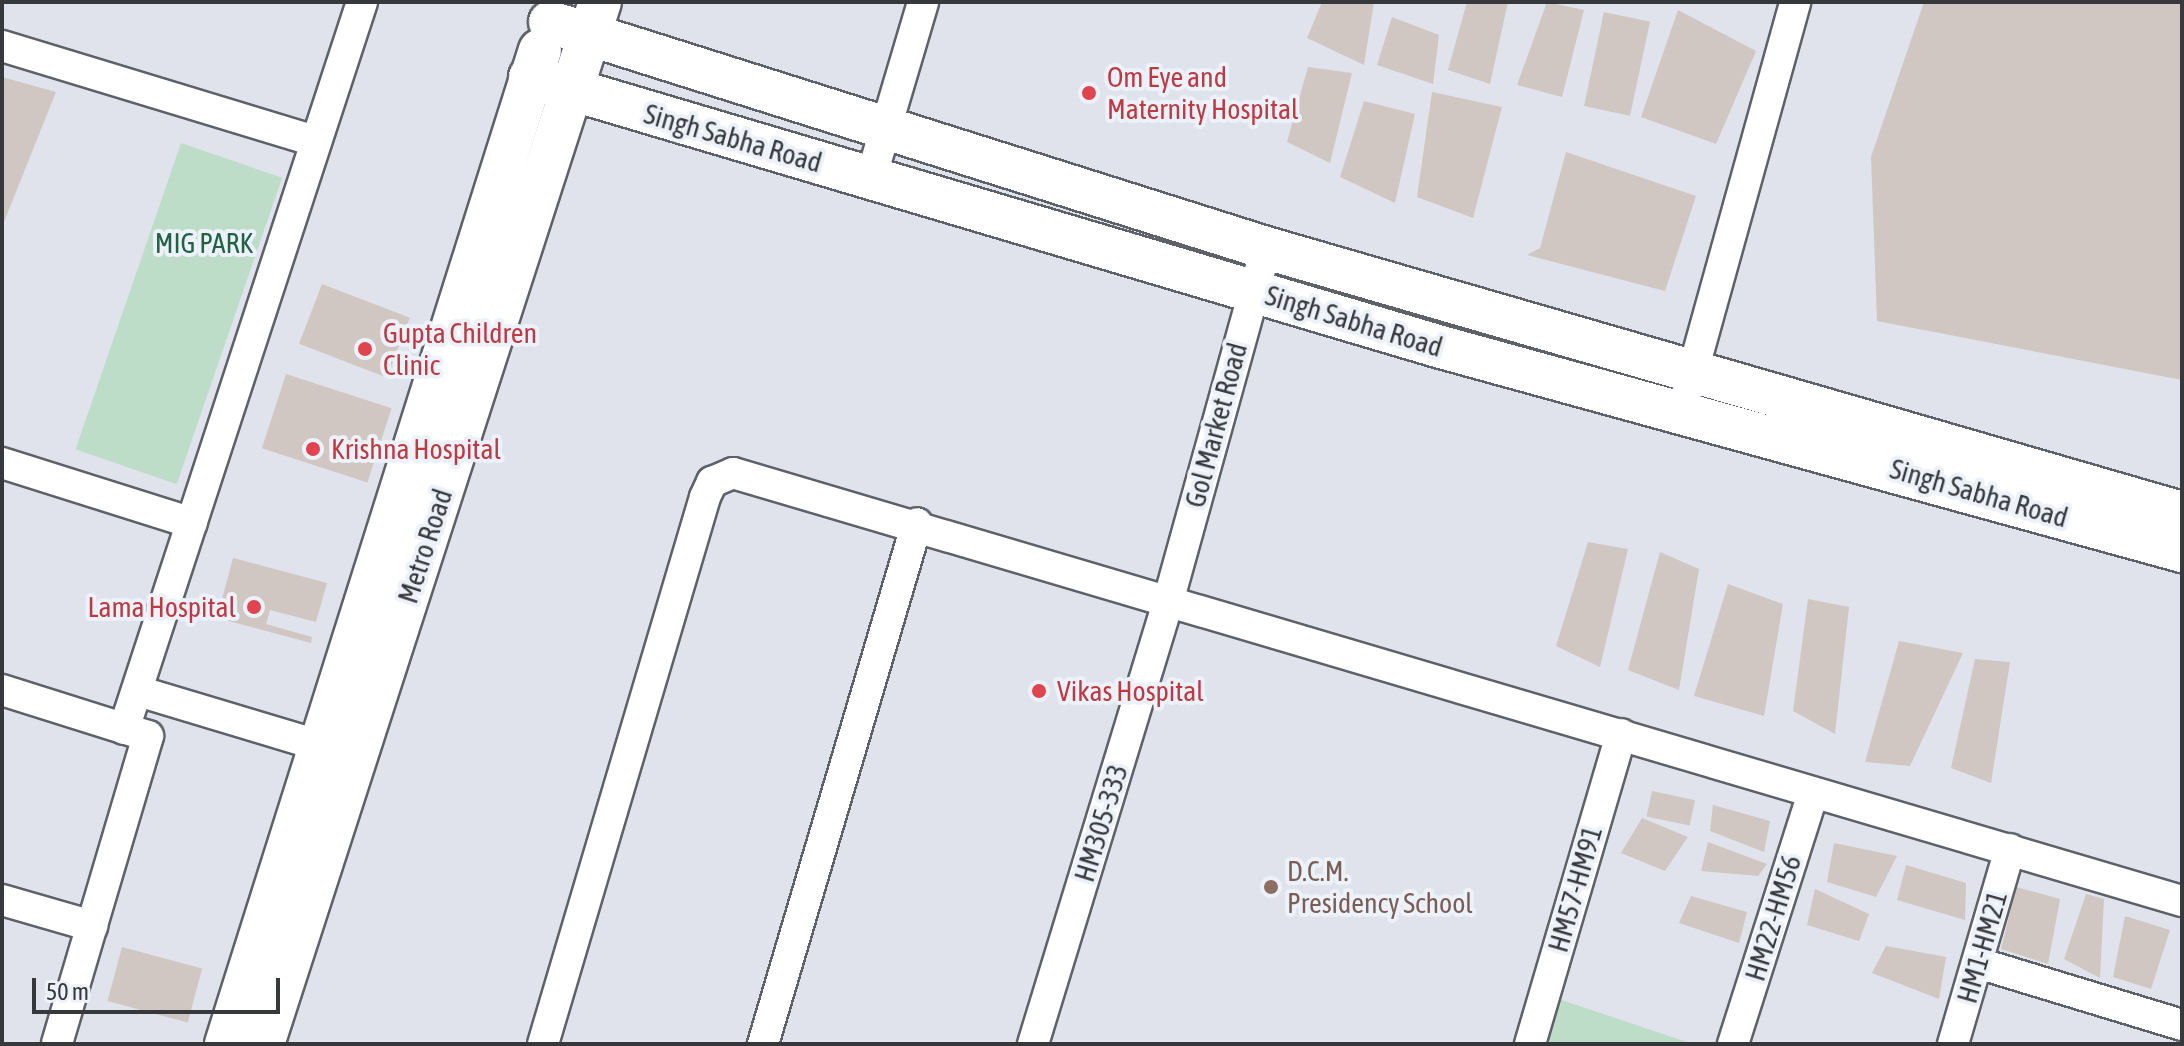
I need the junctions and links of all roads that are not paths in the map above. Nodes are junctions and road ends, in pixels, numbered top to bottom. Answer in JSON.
{"nodes":[{"id":1,"x":362,"y":2,"type":"edge"},
{"id":2,"x":923,"y":2,"type":"edge"},
{"id":3,"x":1791,"y":3,"type":"edge"},
{"id":4,"x":574,"y":15,"type":"edge"},
{"id":5,"x":2,"y":46,"type":"edge"},
{"id":6,"x":530,"y":77,"type":"junction"},
{"id":7,"x":571,"y":91,"type":"junction"},
{"id":8,"x":883,"y":131,"type":"junction"},
{"id":9,"x":314,"y":141,"type":"junction"},
{"id":10,"x":871,"y":178,"type":"junction"},
{"id":11,"x":1266,"y":248,"type":"junction"},
{"id":12,"x":1252,"y":290,"type":"junction"},
{"id":13,"x":1693,"y":370,"type":"junction"},
{"id":14,"x":1682,"y":410,"type":"junction"},
{"id":15,"x":2,"y":463,"type":"edge"},
{"id":16,"x":2182,"y":513,"type":"edge"},
{"id":17,"x":192,"y":523,"type":"junction"},
{"id":18,"x":917,"y":523,"type":"junction"},
{"id":19,"x":2182,"y":551,"type":"edge"},
{"id":20,"x":1168,"y":602,"type":"junction"},
{"id":21,"x":2,"y":690,"type":"edge"},
{"id":22,"x":138,"y":691,"type":"junction"},
{"id":23,"x":124,"y":729,"type":"junction"},
{"id":24,"x":1621,"y":734,"type":"junction"},
{"id":25,"x":325,"y":747,"type":"junction"},
{"id":26,"x":1813,"y":793,"type":"junction"},
{"id":27,"x":2010,"y":849,"type":"junction"},
{"id":28,"x":2,"y":900,"type":"edge"},
{"id":29,"x":2182,"y":901,"type":"edge"},
{"id":30,"x":92,"y":926,"type":"junction"},
{"id":31,"x":1978,"y":963,"type":"junction"},
{"id":32,"x":2182,"y":1025,"type":"edge"},
{"id":33,"x":2182,"y":1037,"type":"edge"},
{"id":34,"x":57,"y":1044,"type":"edge"},
{"id":35,"x":226,"y":1044,"type":"edge"},
{"id":36,"x":263,"y":1044,"type":"edge"},
{"id":37,"x":543,"y":1044,"type":"edge"},
{"id":38,"x":763,"y":1044,"type":"edge"},
{"id":39,"x":1033,"y":1044,"type":"edge"},
{"id":40,"x":1530,"y":1044,"type":"edge"},
{"id":41,"x":1733,"y":1044,"type":"edge"},
{"id":42,"x":1953,"y":1044,"type":"edge"},
{"id":43,"x":2180,"y":1044,"type":"edge"}],
"edges":[{"from":1,"to":9,"type":"street"},
{"from":2,"to":8,"type":"street"},
{"from":3,"to":13,"type":"street"},
{"from":4,"to":6,"type":"street","name":"Metro Road"},
{"from":4,"to":7,"type":"street","name":"Metro Road"},
{"from":4,"to":8,"type":"street","name":"Singh Sabha Road"},
{"from":5,"to":9,"type":"street"},
{"from":6,"to":7,"type":"street","name":"Singh Sabha Road"},
{"from":6,"to":25,"type":"street","name":"Metro Road"},
{"from":7,"to":10,"type":"street","name":"Singh Sabha Road"},
{"from":7,"to":36,"type":"street","name":"Metro Road"},
{"from":8,"to":10,"type":"street"},
{"from":8,"to":11,"type":"street","name":"Singh Sabha Road"},
{"from":9,"to":17,"type":"street"},
{"from":10,"to":12,"type":"street","name":"Singh Sabha Road"},
{"from":11,"to":12,"type":"street","name":"Gol Market Road"},
{"from":11,"to":13,"type":"street","name":"Singh Sabha Road"},
{"from":12,"to":14,"type":"street","name":"Singh Sabha Road"},
{"from":12,"to":20,"type":"street","name":"Gol Market Road"},
{"from":13,"to":14,"type":"street"},
{"from":13,"to":16,"type":"street","name":"Singh Sabha Road"},
{"from":14,"to":19,"type":"street","name":"Singh Sabha Road"},
{"from":15,"to":17,"type":"street"},
{"from":17,"to":22,"type":"street"},
{"from":18,"to":20,"type":"street"},
{"from":18,"to":37,"type":"street"},
{"from":18,"to":38,"type":"street"},
{"from":20,"to":24,"type":"street"},
{"from":20,"to":39,"type":"street","name":"HM305-333"},
{"from":21,"to":23,"type":"street"},
{"from":22,"to":23,"type":"street"},
{"from":22,"to":25,"type":"street"},
{"from":23,"to":30,"type":"street"},
{"from":24,"to":26,"type":"street"},
{"from":24,"to":40,"type":"street","name":"HM57-HM91"},
{"from":25,"to":35,"type":"street","name":"Metro Road"},
{"from":26,"to":27,"type":"street"},
{"from":26,"to":41,"type":"street","name":"HM22-HM56"},
{"from":27,"to":29,"type":"street"},
{"from":27,"to":31,"type":"street","name":"HM1-HM21"},
{"from":28,"to":30,"type":"street"},
{"from":30,"to":34,"type":"street"},
{"from":31,"to":32,"type":"street"},
{"from":31,"to":42,"type":"street","name":"HM1-HM21"},
{"from":33,"to":43,"type":"street"}]}
